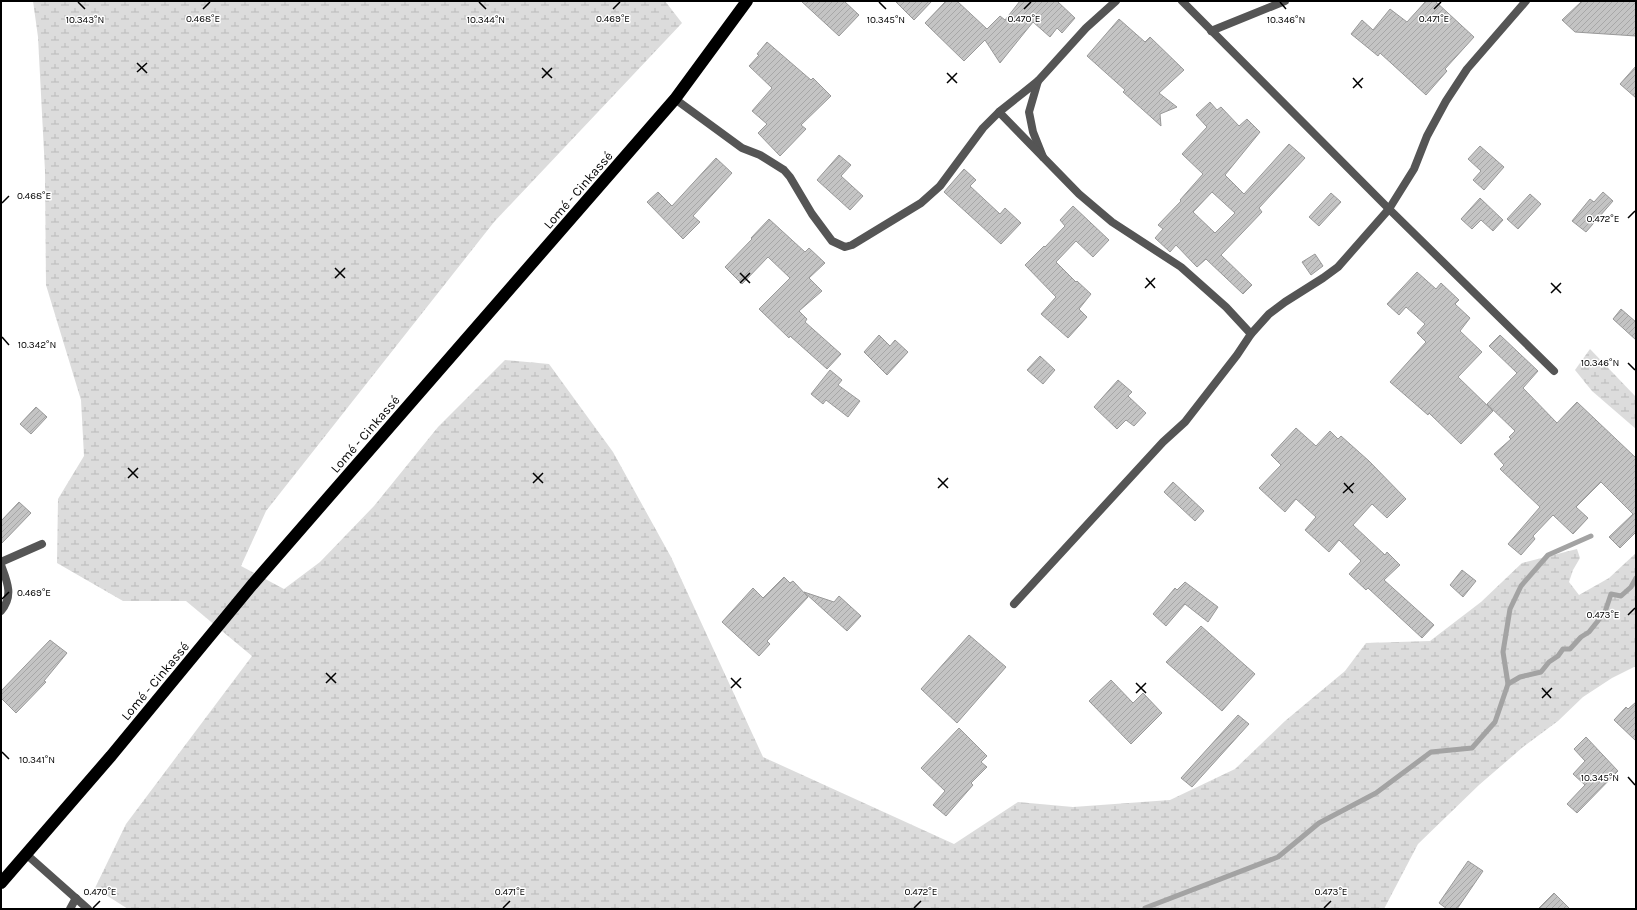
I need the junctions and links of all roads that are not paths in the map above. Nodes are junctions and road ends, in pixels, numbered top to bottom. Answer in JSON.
{"nodes":[{"id":1,"x":747,"y":1,"type":"edge"},
{"id":2,"x":1116,"y":1,"type":"edge"},
{"id":3,"x":1182,"y":1,"type":"edge"},
{"id":4,"x":1285,"y":1,"type":"edge"},
{"id":5,"x":1526,"y":1,"type":"edge"},
{"id":6,"x":1211,"y":31,"type":"junction"},
{"id":7,"x":1038,"y":81,"type":"junction"},
{"id":8,"x":675,"y":99,"type":"junction"},
{"id":9,"x":999,"y":112,"type":"junction"},
{"id":10,"x":1044,"y":160,"type":"junction"},
{"id":11,"x":1389,"y":209,"type":"junction"},
{"id":12,"x":1251,"y":334,"type":"junction"},
{"id":13,"x":1554,"y":371,"type":"dead end"},
{"id":14,"x":42,"y":544,"type":"dead end"},
{"id":15,"x":1,"y":563,"type":"edge"},
{"id":16,"x":1014,"y":604,"type":"dead end"},
{"id":17,"x":1,"y":611,"type":"edge"},
{"id":18,"x":26,"y":854,"type":"junction"},
{"id":19,"x":1,"y":883,"type":"edge"},
{"id":20,"x":76,"y":898,"type":"junction"},
{"id":21,"x":70,"y":909,"type":"edge"},
{"id":22,"x":88,"y":909,"type":"edge"}],
"edges":[{"from":1,"to":8,"type":"highway","name":"Lomé - Cinkassé"},
{"from":2,"to":7,"type":"street"},
{"from":3,"to":6,"type":"street"},
{"from":4,"to":6,"type":"street"},
{"from":5,"to":11,"type":"street"},
{"from":6,"to":11,"type":"street"},
{"from":7,"to":9,"type":"street"},
{"from":7,"to":10,"type":"street"},
{"from":8,"to":9,"type":"street"},
{"from":8,"to":18,"type":"highway","name":"Lomé - Cinkassé"},
{"from":9,"to":10,"type":"street"},
{"from":10,"to":12,"type":"street"},
{"from":11,"to":12,"type":"street"},
{"from":11,"to":13,"type":"street"},
{"from":12,"to":16,"type":"street"},
{"from":14,"to":15,"type":"street"},
{"from":15,"to":17,"type":"street"},
{"from":18,"to":19,"type":"highway","name":"Lomé - Cinkassé"},
{"from":18,"to":20,"type":"street"},
{"from":20,"to":21,"type":"street"},
{"from":20,"to":22,"type":"street"}]}
